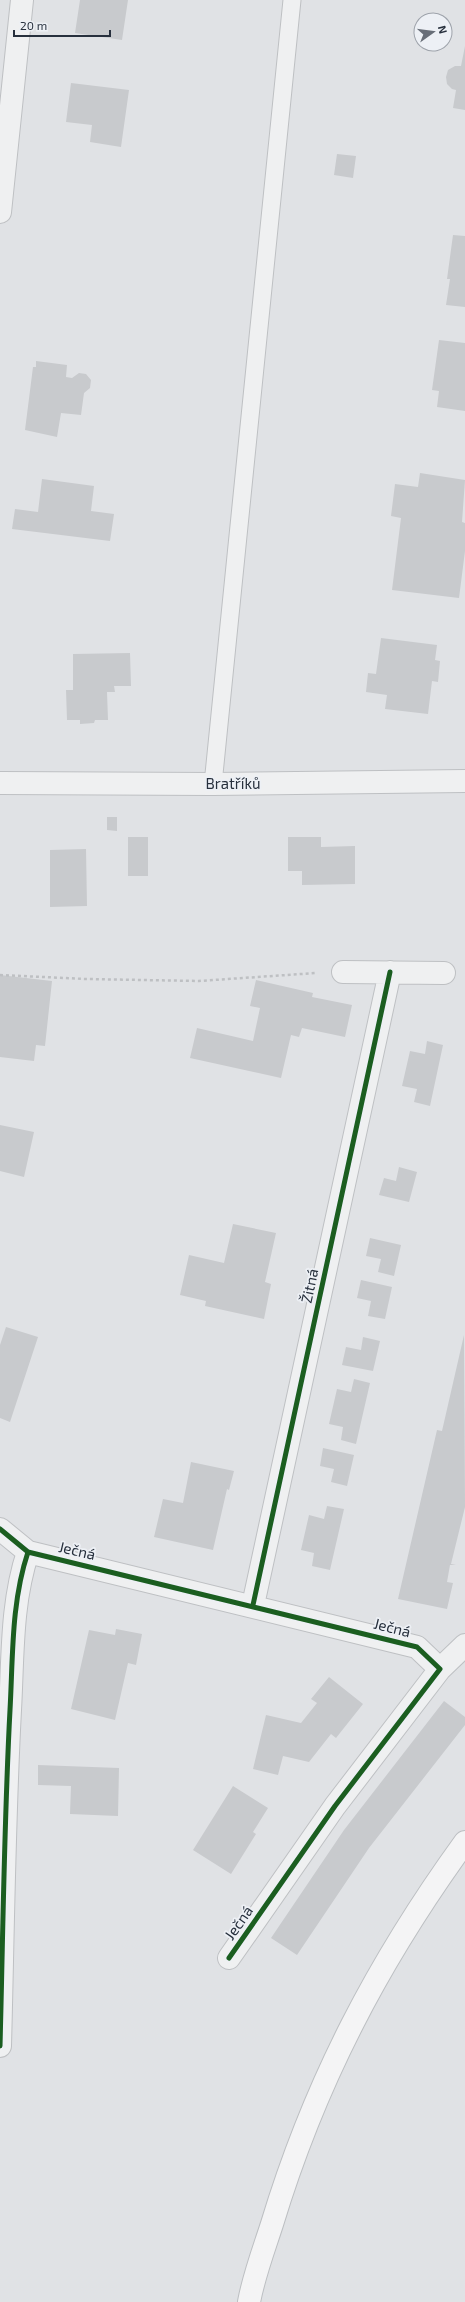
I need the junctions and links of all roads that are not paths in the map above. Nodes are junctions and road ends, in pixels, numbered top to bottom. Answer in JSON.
{"nodes":[{"id":1,"x":22,"y":0,"type":"edge"},
{"id":2,"x":292,"y":0,"type":"edge"},
{"id":3,"x":0,"y":212,"type":"edge"},
{"id":4,"x":465,"y":781,"type":"edge"},
{"id":5,"x":0,"y":783,"type":"edge"},
{"id":6,"x":213,"y":784,"type":"junction"},
{"id":7,"x":342,"y":972,"type":"road end"},
{"id":8,"x":390,"y":972,"type":"junction"},
{"id":9,"x":444,"y":973,"type":"dead end"},
{"id":10,"x":0,"y":1529,"type":"edge"},
{"id":11,"x":28,"y":1552,"type":"junction"},
{"id":12,"x":253,"y":1605,"type":"junction"},
{"id":13,"x":465,"y":1645,"type":"edge"},
{"id":14,"x":440,"y":1669,"type":"junction"},
{"id":15,"x":4,"y":1741,"type":"edge"},
{"id":16,"x":465,"y":1842,"type":"edge"},
{"id":17,"x":229,"y":1958,"type":"dead end"},
{"id":18,"x":0,"y":2046,"type":"edge"},
{"id":19,"x":249,"y":2302,"type":"edge"}],
"edges":[{"from":1,"to":3,"type":"street"},
{"from":2,"to":6,"type":"lane"},
{"from":4,"to":6,"type":"street","name":"Bratříků"},
{"from":5,"to":6,"type":"street","name":"Bratříků"},
{"from":7,"to":8,"type":"street"},
{"from":8,"to":9,"type":"street"},
{"from":8,"to":12,"type":"street","name":"Žitná"},
{"from":10,"to":11,"type":"street","name":"Ječná"},
{"from":11,"to":12,"type":"street","name":"Ječná"},
{"from":11,"to":15,"type":"street"},
{"from":12,"to":14,"type":"street","name":"Ječná"},
{"from":13,"to":14,"type":"street"},
{"from":14,"to":17,"type":"street","name":"Ječná"},
{"from":15,"to":18,"type":"street"},
{"from":16,"to":19,"type":"main road"}]}
